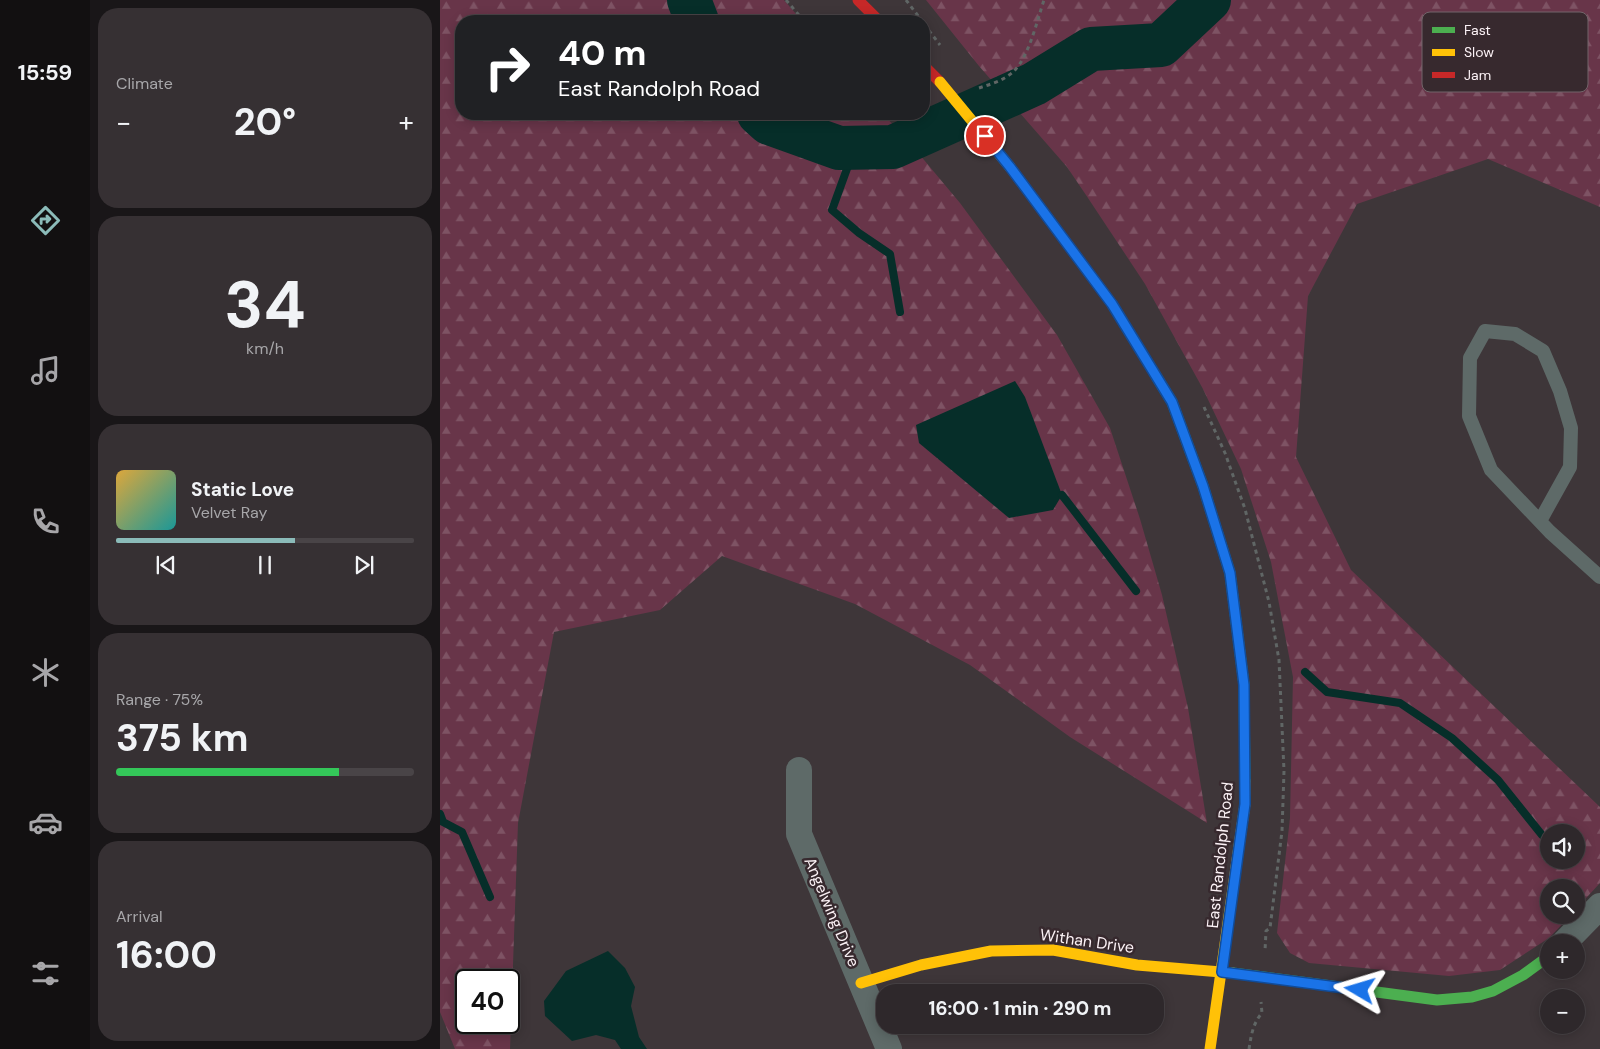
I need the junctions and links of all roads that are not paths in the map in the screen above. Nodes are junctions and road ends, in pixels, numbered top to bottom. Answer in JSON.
{"nodes":[{"id":1,"x":858,"y":0,"type":"edge"},
{"id":2,"x":873,"y":15,"type":"edge"},
{"id":3,"x":930,"y":72,"type":"edge"},
{"id":4,"x":1540,"y":521,"type":"junction"},
{"id":5,"x":1600,"y":577,"type":"edge"},
{"id":6,"x":800,"y":770,"type":"dead end"},
{"id":7,"x":1600,"y":906,"type":"edge"},
{"id":8,"x":1573,"y":934,"type":"edge"},
{"id":9,"x":1540,"y":963,"type":"edge"},
{"id":10,"x":1222,"y":972,"type":"junction"},
{"id":11,"x":861,"y":983,"type":"junction"},
{"id":12,"x":889,"y":1049,"type":"edge"},
{"id":13,"x":1210,"y":1049,"type":"edge"}],
"edges":[{"from":1,"to":2,"type":"main road"},
{"from":3,"to":10,"type":"main road","name":"East Randolph Road","bridge":true},
{"from":4,"to":4,"type":"lane"},
{"from":4,"to":5,"type":"lane"},
{"from":6,"to":11,"type":"street","name":"Angelwing Drive"},
{"from":7,"to":8,"type":"street"},
{"from":9,"to":10,"type":"main road","name":"Withan Drive"},
{"from":10,"to":11,"type":"main road","name":"Withan Drive"},
{"from":10,"to":13,"type":"main road","name":"East Randolph Road"},
{"from":11,"to":12,"type":"street","name":"Angelwing Drive"}]}
